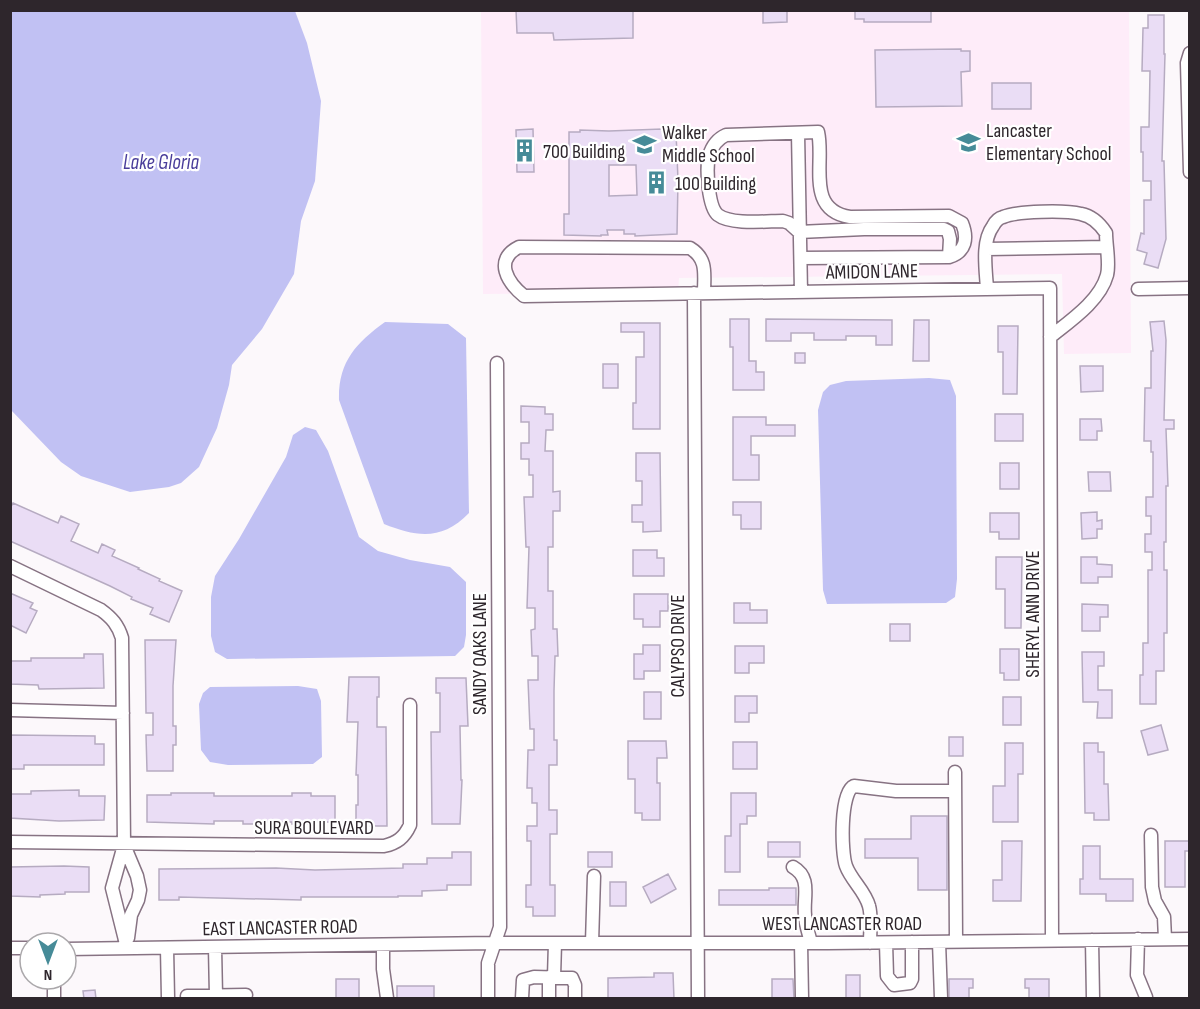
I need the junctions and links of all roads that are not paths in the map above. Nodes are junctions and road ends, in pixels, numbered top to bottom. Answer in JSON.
{"nodes":[{"id":1,"x":1190,"y":53,"type":"edge"},
{"id":2,"x":798,"y":133,"type":"junction"},
{"id":3,"x":1190,"y":172,"type":"edge"},
{"id":4,"x":799,"y":232,"type":"junction"},
{"id":5,"x":1107,"y":247,"type":"junction"},
{"id":6,"x":987,"y":249,"type":"junction"},
{"id":7,"x":949,"y":257,"type":"junction"},
{"id":8,"x":801,"y":258,"type":"junction"},
{"id":9,"x":1050,"y":288,"type":"joint"},
{"id":10,"x":1190,"y":288,"type":"edge"},
{"id":11,"x":987,"y":289,"type":"junction"},
{"id":12,"x":1138,"y":289,"type":"dead end"},
{"id":13,"x":801,"y":292,"type":"junction"},
{"id":14,"x":699,"y":293,"type":"junction"},
{"id":15,"x":524,"y":296,"type":"joint"},
{"id":16,"x":1050,"y":337,"type":"junction"},
{"id":17,"x":497,"y":363,"type":"dead end"},
{"id":18,"x":10,"y":566,"type":"edge"},
{"id":19,"x":410,"y":705,"type":"dead end"},
{"id":20,"x":10,"y":710,"type":"edge"},
{"id":21,"x":123,"y":713,"type":"junction"},
{"id":22,"x":955,"y":772,"type":"dead end"},
{"id":23,"x":956,"y":791,"type":"junction"},
{"id":24,"x":1151,"y":835,"type":"dead end"},
{"id":25,"x":10,"y":842,"type":"edge"},
{"id":26,"x":124,"y":845,"type":"junction"},
{"id":27,"x":793,"y":867,"type":"dead end"},
{"id":28,"x":115,"y":876,"type":"junction"},
{"id":29,"x":137,"y":876,"type":"junction"},
{"id":30,"x":594,"y":876,"type":"dead end"},
{"id":31,"x":1138,"y":939,"type":"junction"},
{"id":32,"x":1166,"y":939,"type":"junction"},
{"id":33,"x":1190,"y":939,"type":"edge"},
{"id":34,"x":1052,"y":940,"type":"junction"},
{"id":35,"x":1092,"y":940,"type":"junction"},
{"id":36,"x":956,"y":941,"type":"junction"},
{"id":37,"x":698,"y":942,"type":"junction"},
{"id":38,"x":886,"y":942,"type":"junction"},
{"id":39,"x":912,"y":942,"type":"junction"},
{"id":40,"x":939,"y":942,"type":"junction"},
{"id":41,"x":494,"y":943,"type":"junction"},
{"id":42,"x":555,"y":943,"type":"junction"},
{"id":43,"x":592,"y":943,"type":"junction"},
{"id":44,"x":806,"y":943,"type":"junction"},
{"id":45,"x":870,"y":943,"type":"junction"},
{"id":46,"x":383,"y":945,"type":"junction"},
{"id":47,"x":215,"y":947,"type":"junction"},
{"id":48,"x":127,"y":948,"type":"junction"},
{"id":49,"x":167,"y":948,"type":"junction"},
{"id":50,"x":78,"y":949,"type":"edge"},
{"id":51,"x":551,"y":977,"type":"junction"},
{"id":52,"x":246,"y":995,"type":"dead end"},
{"id":53,"x":187,"y":996,"type":"dead end"},
{"id":54,"x":216,"y":996,"type":"junction"},
{"id":55,"x":1146,"y":997,"type":"edge"},
{"id":56,"x":168,"y":999,"type":"edge"},
{"id":57,"x":387,"y":999,"type":"edge"},
{"id":58,"x":488,"y":999,"type":"edge"},
{"id":59,"x":522,"y":999,"type":"edge"},
{"id":60,"x":549,"y":999,"type":"edge"},
{"id":61,"x":575,"y":999,"type":"edge"},
{"id":62,"x":698,"y":999,"type":"edge"},
{"id":63,"x":802,"y":999,"type":"edge"},
{"id":64,"x":941,"y":999,"type":"edge"},
{"id":65,"x":1093,"y":999,"type":"edge"}],
"edges":[{"from":1,"to":3,"type":"street"},
{"from":2,"to":4,"type":"street"},
{"from":2,"to":4,"type":"street"},
{"from":2,"to":7,"type":"street"},
{"from":4,"to":7,"type":"street"},
{"from":4,"to":8,"type":"street"},
{"from":5,"to":6,"type":"street"},
{"from":5,"to":6,"type":"street"},
{"from":5,"to":16,"type":"street"},
{"from":6,"to":11,"type":"street"},
{"from":7,"to":8,"type":"street"},
{"from":8,"to":13,"type":"street"},
{"from":9,"to":11,"type":"street","name":"AMIDON LANE"},
{"from":9,"to":16,"type":"street","name":"SHERYL ANN DRIVE"},
{"from":10,"to":12,"type":"street"},
{"from":11,"to":13,"type":"street","name":"AMIDON LANE"},
{"from":13,"to":14,"type":"street","name":"AMIDON LANE"},
{"from":14,"to":15,"type":"street","name":"AMIDON LANE"},
{"from":14,"to":15,"type":"street","name":"CALYPSO DRIVE"},
{"from":14,"to":37,"type":"street","name":"CALYPSO DRIVE"},
{"from":16,"to":34,"type":"street","name":"SHERYL ANN DRIVE"},
{"from":17,"to":41,"type":"street","name":"SANDY OAKS LANE"},
{"from":18,"to":21,"type":"street"},
{"from":19,"to":26,"type":"street","name":"SURA BOULEVARD"},
{"from":20,"to":21,"type":"street"},
{"from":21,"to":26,"type":"street"},
{"from":22,"to":23,"type":"street"},
{"from":23,"to":36,"type":"street"},
{"from":23,"to":45,"type":"street"},
{"from":24,"to":32,"type":"street"},
{"from":25,"to":26,"type":"street","name":"SURA BOULEVARD"},
{"from":26,"to":28,"type":"street"},
{"from":26,"to":29,"type":"street"},
{"from":27,"to":44,"type":"street"},
{"from":28,"to":29,"type":"street"},
{"from":28,"to":48,"type":"street"},
{"from":29,"to":48,"type":"street"},
{"from":30,"to":43,"type":"street"},
{"from":31,"to":32,"type":"street","name":"WEST LANCASTER ROAD"},
{"from":31,"to":35,"type":"street","name":"WEST LANCASTER ROAD"},
{"from":31,"to":55,"type":"street"},
{"from":32,"to":33,"type":"street","name":"WEST LANCASTER ROAD"},
{"from":34,"to":35,"type":"street","name":"WEST LANCASTER ROAD"},
{"from":34,"to":36,"type":"street","name":"WEST LANCASTER ROAD"},
{"from":35,"to":65,"type":"street"},
{"from":36,"to":40,"type":"street","name":"WEST LANCASTER ROAD"},
{"from":37,"to":43,"type":"street","name":"WEST LANCASTER ROAD"},
{"from":37,"to":44,"type":"street","name":"WEST LANCASTER ROAD"},
{"from":37,"to":62,"type":"street","name":"CALYPSO DRIVE"},
{"from":38,"to":39,"type":"street","name":"WEST LANCASTER ROAD"},
{"from":38,"to":39,"type":"street"},
{"from":38,"to":45,"type":"street","name":"WEST LANCASTER ROAD"},
{"from":39,"to":40,"type":"street","name":"WEST LANCASTER ROAD"},
{"from":40,"to":64,"type":"street"},
{"from":41,"to":42,"type":"street","name":"WEST LANCASTER ROAD"},
{"from":41,"to":46,"type":"street","name":"EAST LANCASTER ROAD"},
{"from":41,"to":58,"type":"street","name":"SANDY OAKS LANE"},
{"from":42,"to":43,"type":"street","name":"WEST LANCASTER ROAD"},
{"from":42,"to":51,"type":"street"},
{"from":44,"to":45,"type":"street","name":"WEST LANCASTER ROAD"},
{"from":44,"to":63,"type":"street"},
{"from":46,"to":47,"type":"street","name":"EAST LANCASTER ROAD"},
{"from":46,"to":57,"type":"street"},
{"from":47,"to":49,"type":"street","name":"EAST LANCASTER ROAD"},
{"from":47,"to":54,"type":"street"},
{"from":48,"to":49,"type":"street","name":"EAST LANCASTER ROAD"},
{"from":48,"to":50,"type":"street","name":"EAST LANCASTER ROAD"},
{"from":49,"to":56,"type":"street"},
{"from":51,"to":59,"type":"street"},
{"from":51,"to":60,"type":"street"},
{"from":51,"to":61,"type":"street"},
{"from":52,"to":54,"type":"street"},
{"from":53,"to":54,"type":"street"}]}
